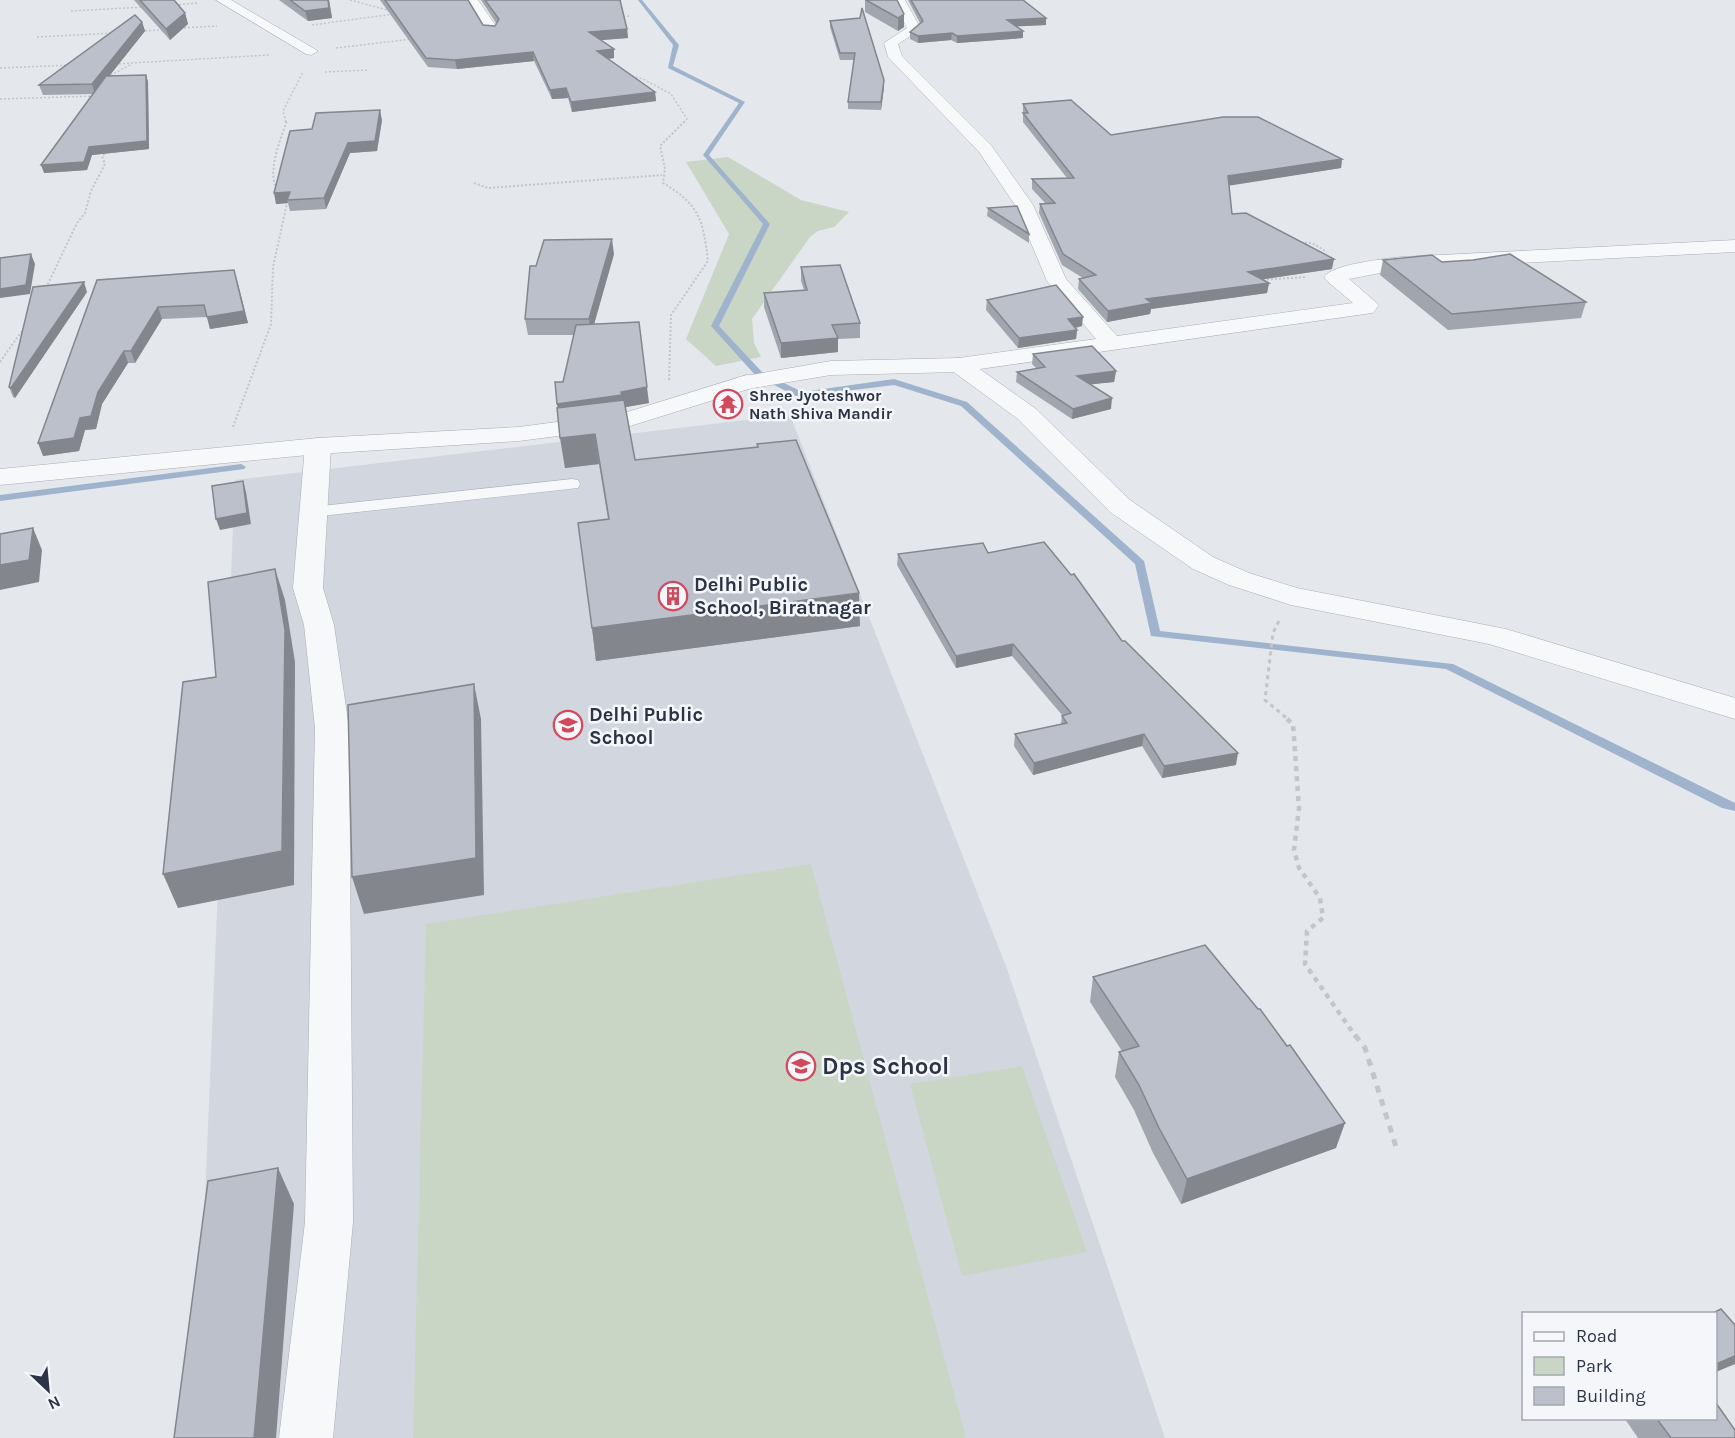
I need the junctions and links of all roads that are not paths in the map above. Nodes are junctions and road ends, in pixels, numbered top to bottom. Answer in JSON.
{"nodes":[{"id":1,"x":472,"y":0,"type":"edge"},
{"id":2,"x":899,"y":0,"type":"edge"},
{"id":3,"x":224,"y":1,"type":"edge"},
{"id":4,"x":491,"y":29,"type":"edge"},
{"id":5,"x":311,"y":51,"type":"dead end"},
{"id":6,"x":1735,"y":246,"type":"edge"},
{"id":7,"x":1110,"y":342,"type":"junction"},
{"id":8,"x":959,"y":365,"type":"junction"},
{"id":9,"x":318,"y":446,"type":"junction"},
{"id":10,"x":0,"y":477,"type":"edge"},
{"id":11,"x":572,"y":484,"type":"dead end"},
{"id":12,"x":312,"y":512,"type":"junction"},
{"id":13,"x":1735,"y":709,"type":"edge"},
{"id":14,"x":306,"y":1438,"type":"edge"}],
"edges":[{"from":1,"to":4,"type":"street"},
{"from":2,"to":7,"type":"street"},
{"from":3,"to":5,"type":"street"},
{"from":6,"to":7,"type":"street"},
{"from":7,"to":8,"type":"street"},
{"from":8,"to":9,"type":"street"},
{"from":8,"to":13,"type":"street"},
{"from":9,"to":10,"type":"street"},
{"from":9,"to":12,"type":"street"},
{"from":11,"to":12,"type":"lane"},
{"from":12,"to":14,"type":"street"}]}
